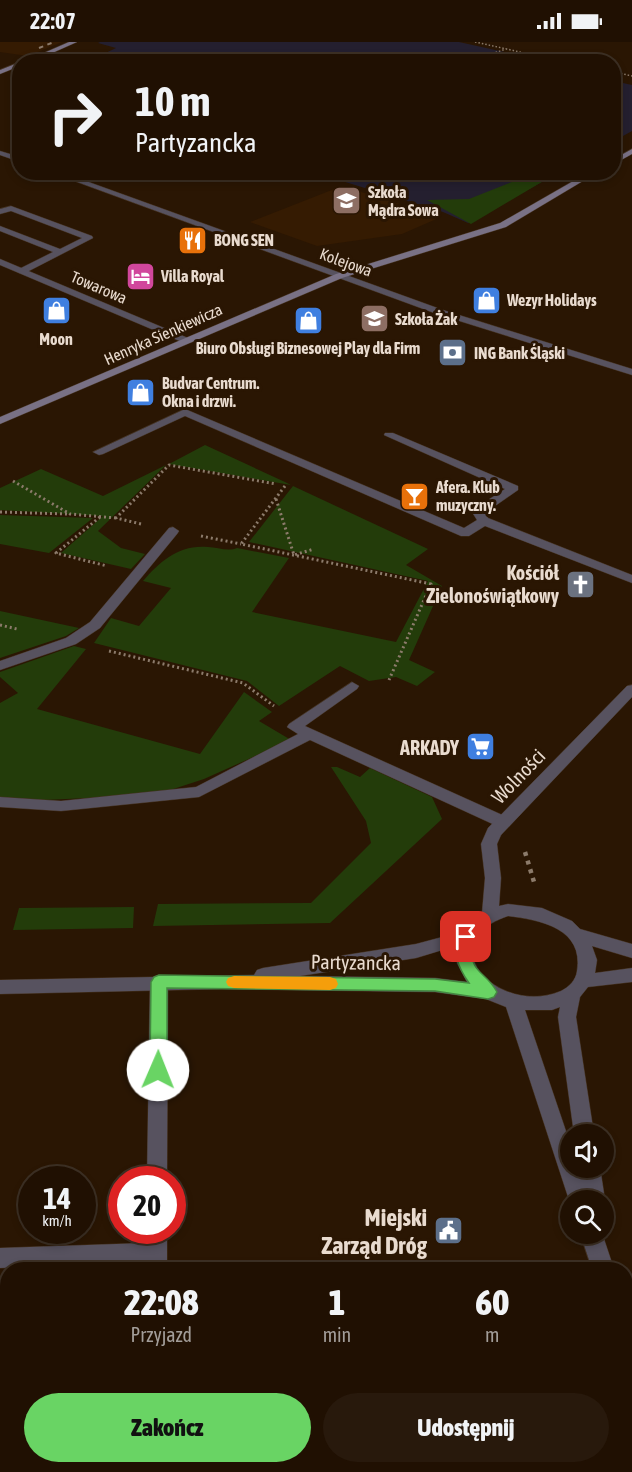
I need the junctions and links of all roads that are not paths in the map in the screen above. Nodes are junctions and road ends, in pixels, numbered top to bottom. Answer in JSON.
{"nodes":[{"id":1,"x":74,"y":42,"type":"edge"},
{"id":2,"x":45,"y":54,"type":"edge"},
{"id":3,"x":75,"y":180,"type":"edge"},
{"id":4,"x":581,"y":180,"type":"edge"},
{"id":5,"x":0,"y":212,"type":"edge"},
{"id":6,"x":0,"y":228,"type":"edge"},
{"id":7,"x":60,"y":252,"type":"junction"},
{"id":8,"x":0,"y":262,"type":"edge"},
{"id":9,"x":22,"y":271,"type":"junction"},
{"id":10,"x":339,"y":276,"type":"junction"},
{"id":11,"x":185,"y":340,"type":"junction"},
{"id":12,"x":632,"y":372,"type":"edge"},
{"id":13,"x":0,"y":422,"type":"edge"},
{"id":14,"x":389,"y":435,"type":"dead end"},
{"id":15,"x":99,"y":452,"type":"dead end"},
{"id":16,"x":484,"y":521,"type":"junction"},
{"id":17,"x":173,"y":531,"type":"road end"},
{"id":18,"x":632,"y":579,"type":"edge"},
{"id":19,"x":0,"y":666,"type":"edge"},
{"id":20,"x":352,"y":686,"type":"dead end"},
{"id":21,"x":632,"y":689,"type":"edge"},
{"id":22,"x":303,"y":729,"type":"junction"},
{"id":23,"x":0,"y":802,"type":"edge"},
{"id":24,"x":503,"y":822,"type":"junction"},
{"id":25,"x":490,"y":915,"type":"junction"},
{"id":26,"x":578,"y":935,"type":"junction"},
{"id":27,"x":466,"y":937,"type":"junction"},
{"id":28,"x":632,"y":951,"type":"edge"},
{"id":29,"x":632,"y":975,"type":"edge"},
{"id":30,"x":159,"y":982,"type":"junction"},
{"id":31,"x":222,"y":982,"type":"junction"},
{"id":32,"x":0,"y":987,"type":"edge"},
{"id":33,"x":578,"y":988,"type":"junction"},
{"id":34,"x":488,"y":992,"type":"junction"},
{"id":35,"x":514,"y":1002,"type":"junction"},
{"id":36,"x":582,"y":1124,"type":"edge"},
{"id":37,"x":157,"y":1166,"type":"edge"},
{"id":38,"x":576,"y":1190,"type":"edge"},
{"id":39,"x":156,"y":1244,"type":"edge"},
{"id":40,"x":595,"y":1244,"type":"edge"},
{"id":41,"x":602,"y":1244,"type":"edge"},
{"id":42,"x":0,"y":1258,"type":"edge"},
{"id":43,"x":156,"y":1261,"type":"edge"},
{"id":44,"x":602,"y":1262,"type":"edge"},
{"id":45,"x":604,"y":1262,"type":"edge"}],
"edges":[{"from":1,"to":2,"type":"main road"},
{"from":3,"to":10,"type":"street","name":"Kolejowa"},
{"from":4,"to":10,"type":"main road","name":"Henryka Sienkiewicza"},
{"from":5,"to":7,"type":"street"},
{"from":6,"to":7,"type":"street"},
{"from":7,"to":9,"type":"street"},
{"from":8,"to":9,"type":"street","name":"Towarowa"},
{"from":9,"to":11,"type":"street","name":"Towarowa"},
{"from":10,"to":11,"type":"main road","name":"Henryka Sienkiewicza"},
{"from":10,"to":12,"type":"street","name":"Kolejowa"},
{"from":11,"to":13,"type":"main road","name":"Henryka Sienkiewicza"},
{"from":14,"to":16,"type":"street"},
{"from":15,"to":16,"type":"street"},
{"from":16,"to":18,"type":"street"},
{"from":17,"to":19,"type":"street"},
{"from":20,"to":22,"type":"street"},
{"from":21,"to":24,"type":"street","name":"Wolności"},
{"from":22,"to":23,"type":"street"},
{"from":22,"to":24,"type":"street"},
{"from":24,"to":25,"type":"street","name":"Wolności"},
{"from":25,"to":26,"type":"street"},
{"from":25,"to":27,"type":"street"},
{"from":26,"to":28,"type":"street"},
{"from":26,"to":33,"type":"street"},
{"from":27,"to":31,"type":"street","name":"Partyzancka"},
{"from":27,"to":34,"type":"street"},
{"from":29,"to":33,"type":"street"},
{"from":30,"to":31,"type":"street","name":"Partyzancka"},
{"from":30,"to":32,"type":"street","name":"Partyzancka"},
{"from":30,"to":37,"type":"street"},
{"from":31,"to":34,"type":"street","name":"Partyzancka"},
{"from":33,"to":35,"type":"street"},
{"from":33,"to":36,"type":"street"},
{"from":34,"to":35,"type":"street"},
{"from":35,"to":38,"type":"street"},
{"from":39,"to":43,"type":"street"},
{"from":40,"to":44,"type":"street"},
{"from":41,"to":45,"type":"street"},
{"from":42,"to":43,"type":"street"}]}
